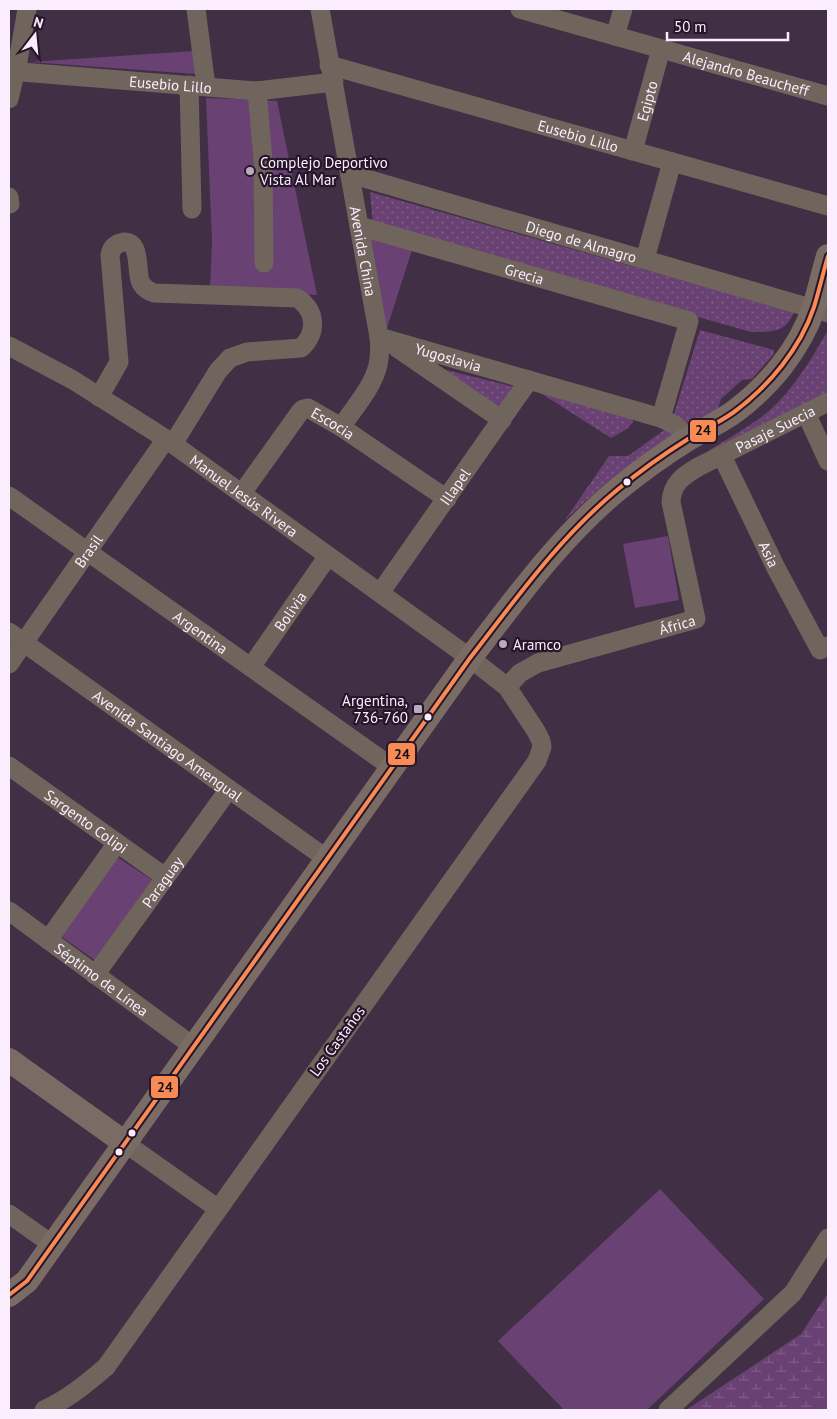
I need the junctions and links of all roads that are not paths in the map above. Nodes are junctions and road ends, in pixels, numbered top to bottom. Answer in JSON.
{"nodes":[{"id":1,"x":27,"y":9,"type":"edge"},
{"id":2,"x":196,"y":9,"type":"edge"},
{"id":3,"x":320,"y":9,"type":"edge"},
{"id":4,"x":520,"y":9,"type":"edge"},
{"id":5,"x":623,"y":9,"type":"edge"},
{"id":6,"x":616,"y":36,"type":"junction"},
{"id":7,"x":662,"y":49,"type":"junction"},
{"id":8,"x":12,"y":71,"type":"edge"},
{"id":9,"x":331,"y":73,"type":"junction"},
{"id":10,"x":197,"y":86,"type":"junction"},
{"id":11,"x":257,"y":91,"type":"junction"},
{"id":12,"x":828,"y":96,"type":"edge"},
{"id":13,"x":9,"y":99,"type":"edge"},
{"id":14,"x":633,"y":151,"type":"junction"},
{"id":15,"x":672,"y":162,"type":"junction"},
{"id":16,"x":350,"y":174,"type":"junction"},
{"id":17,"x":828,"y":206,"type":"edge"},
{"id":18,"x":192,"y":209,"type":"dead end"},
{"id":19,"x":359,"y":226,"type":"junction"},
{"id":20,"x":828,"y":256,"type":"edge"},
{"id":21,"x":645,"y":259,"type":"junction"},
{"id":22,"x":264,"y":262,"type":"dead end"},
{"id":23,"x":821,"y":311,"type":"edge"},
{"id":24,"x":379,"y":337,"type":"junction"},
{"id":25,"x":9,"y":346,"type":"edge"},
{"id":26,"x":529,"y":380,"type":"junction"},
{"id":27,"x":99,"y":397,"type":"junction"},
{"id":28,"x":828,"y":402,"type":"edge"},
{"id":29,"x":806,"y":413,"type":"junction"},
{"id":30,"x":660,"y":418,"type":"junction"},
{"id":31,"x":502,"y":420,"type":"junction"},
{"id":32,"x":341,"y":427,"type":"junction"},
{"id":33,"x":689,"y":439,"type":"junction"},
{"id":34,"x":169,"y":442,"type":"junction"},
{"id":35,"x":722,"y":456,"type":"junction"},
{"id":36,"x":828,"y":461,"type":"edge"},
{"id":37,"x":242,"y":493,"type":"junction"},
{"id":38,"x":9,"y":496,"type":"edge"},
{"id":39,"x":447,"y":499,"type":"junction"},
{"id":40,"x":88,"y":551,"type":"junction"},
{"id":41,"x":328,"y":556,"type":"junction"},
{"id":42,"x":380,"y":593,"type":"junction"},
{"id":43,"x":16,"y":637,"type":"edge"},
{"id":44,"x":824,"y":648,"type":"edge"},
{"id":45,"x":470,"y":658,"type":"junction"},
{"id":46,"x":9,"y":664,"type":"edge"},
{"id":47,"x":251,"y":667,"type":"junction"},
{"id":48,"x":507,"y":687,"type":"junction"},
{"id":49,"x":9,"y":766,"type":"edge"},
{"id":50,"x":393,"y":768,"type":"junction"},
{"id":51,"x":229,"y":789,"type":"junction"},
{"id":52,"x":117,"y":843,"type":"junction"},
{"id":53,"x":327,"y":859,"type":"junction"},
{"id":54,"x":165,"y":877,"type":"junction"},
{"id":55,"x":9,"y":911,"type":"edge"},
{"id":56,"x":48,"y":940,"type":"junction"},
{"id":57,"x":95,"y":975,"type":"junction"},
{"id":58,"x":194,"y":1048,"type":"junction"},
{"id":59,"x":9,"y":1060,"type":"edge"},
{"id":60,"x":125,"y":1143,"type":"junction"},
{"id":61,"x":217,"y":1208,"type":"junction"},
{"id":62,"x":9,"y":1214,"type":"edge"},
{"id":63,"x":828,"y":1238,"type":"edge"},
{"id":64,"x":53,"y":1245,"type":"junction"},
{"id":65,"x":9,"y":1295,"type":"edge"},
{"id":66,"x":44,"y":1410,"type":"edge"},
{"id":67,"x":668,"y":1410,"type":"edge"}],
"edges":[{"from":1,"to":8,"type":"street"},
{"from":2,"to":10,"type":"street"},
{"from":3,"to":9,"type":"street","name":"Avenida China"},
{"from":4,"to":6,"type":"street","name":"Alejandro Beaucheff"},
{"from":5,"to":6,"type":"street"},
{"from":6,"to":7,"type":"street","name":"Alejandro Beaucheff"},
{"from":7,"to":12,"type":"street","name":"Alejandro Beaucheff"},
{"from":7,"to":14,"type":"street","name":"Egipto"},
{"from":8,"to":10,"type":"street","name":"Eusebio Lillo"},
{"from":8,"to":13,"type":"street"},
{"from":9,"to":11,"type":"street","name":"Eusebio Lillo"},
{"from":9,"to":14,"type":"street","name":"Eusebio Lillo"},
{"from":9,"to":16,"type":"street","name":"Avenida China"},
{"from":10,"to":11,"type":"street","name":"Eusebio Lillo"},
{"from":10,"to":18,"type":"street"},
{"from":11,"to":22,"type":"street"},
{"from":14,"to":15,"type":"street","name":"Eusebio Lillo"},
{"from":15,"to":17,"type":"street","name":"Eusebio Lillo"},
{"from":15,"to":21,"type":"street"},
{"from":16,"to":19,"type":"street","name":"Avenida China"},
{"from":16,"to":21,"type":"street","name":"Diego de Almagro"},
{"from":19,"to":24,"type":"street","name":"Avenida China"},
{"from":19,"to":30,"type":"street","name":"Grecia"},
{"from":20,"to":23,"type":"main road"},
{"from":21,"to":23,"type":"street","name":"Diego de Almagro"},
{"from":23,"to":33,"type":"main road"},
{"from":24,"to":26,"type":"street","name":"Yugoslavia"},
{"from":24,"to":31,"type":"street","name":"Yugoslavia"},
{"from":24,"to":32,"type":"street","name":"Avenida China"},
{"from":25,"to":27,"type":"street","name":"Manuel Jesús Rivera"},
{"from":26,"to":30,"type":"street","name":"Yugoslavia"},
{"from":26,"to":31,"type":"street","name":"Illapel"},
{"from":27,"to":34,"type":"street","name":"Manuel Jesús Rivera"},
{"from":27,"to":34,"type":"street","name":"Brasil"},
{"from":28,"to":29,"type":"street","name":"Pasaje Suecia"},
{"from":29,"to":35,"type":"street","name":"Pasaje Suecia"},
{"from":29,"to":36,"type":"street"},
{"from":30,"to":33,"type":"street","name":"Yugoslavia"},
{"from":31,"to":39,"type":"street","name":"Illapel"},
{"from":32,"to":37,"type":"street","name":"Escocia"},
{"from":32,"to":39,"type":"street","name":"Escocia"},
{"from":33,"to":45,"type":"main road"},
{"from":34,"to":37,"type":"street","name":"Manuel Jesús Rivera"},
{"from":34,"to":40,"type":"street","name":"Brasil"},
{"from":35,"to":44,"type":"street","name":"Asia"},
{"from":35,"to":48,"type":"street","name":"África"},
{"from":37,"to":41,"type":"street","name":"Manuel Jesús Rivera"},
{"from":38,"to":40,"type":"street","name":"Argentina"},
{"from":39,"to":42,"type":"street","name":"Illapel"},
{"from":40,"to":43,"type":"street","name":"Brasil"},
{"from":40,"to":47,"type":"street","name":"Argentina"},
{"from":41,"to":42,"type":"street","name":"Manuel Jesús Rivera"},
{"from":41,"to":47,"type":"street","name":"Bolivia"},
{"from":42,"to":45,"type":"street","name":"Manuel Jesús Rivera"},
{"from":43,"to":46,"type":"street","name":"Brasil"},
{"from":43,"to":51,"type":"street","name":"Avenida Santiago Amengual"},
{"from":45,"to":48,"type":"street","name":"Los Castaños"},
{"from":45,"to":50,"type":"main road"},
{"from":47,"to":50,"type":"street","name":"Argentina"},
{"from":48,"to":61,"type":"street","name":"Los Castaños"},
{"from":49,"to":52,"type":"street","name":"Sargento Colipi"},
{"from":50,"to":53,"type":"main road"},
{"from":51,"to":53,"type":"street","name":"Avenida Santiago Amengual"},
{"from":51,"to":54,"type":"street","name":"Paraguay"},
{"from":52,"to":54,"type":"street","name":"Sargento Colipi"},
{"from":52,"to":56,"type":"street"},
{"from":53,"to":58,"type":"main road"},
{"from":54,"to":57,"type":"street","name":"Paraguay"},
{"from":55,"to":56,"type":"street","name":"Séptimo de Línea"},
{"from":56,"to":57,"type":"street","name":"Séptimo de Línea"},
{"from":57,"to":58,"type":"street","name":"Séptimo de Línea"},
{"from":58,"to":60,"type":"main road"},
{"from":59,"to":60,"type":"main road"},
{"from":60,"to":61,"type":"street"},
{"from":60,"to":64,"type":"main road"},
{"from":61,"to":66,"type":"street","name":"Los Castaños"},
{"from":62,"to":64,"type":"street"},
{"from":63,"to":67,"type":"street"},
{"from":64,"to":65,"type":"main road"}]}
